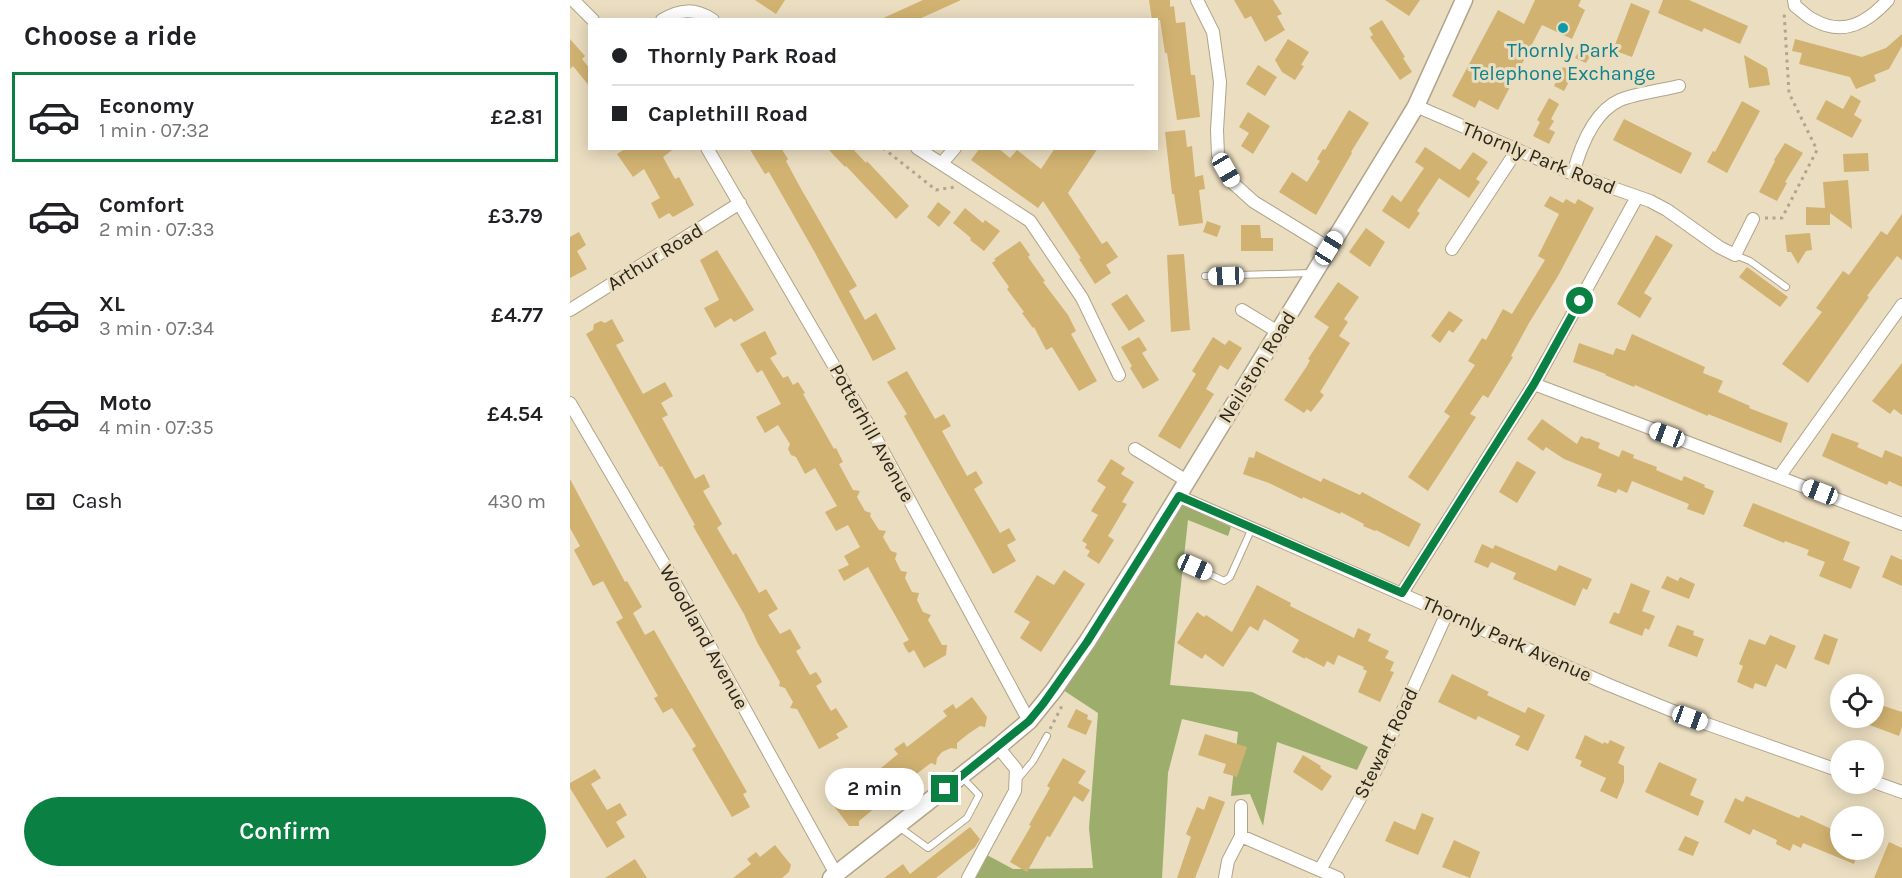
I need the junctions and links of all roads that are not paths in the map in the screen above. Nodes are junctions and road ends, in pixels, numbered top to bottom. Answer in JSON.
{"nodes":[{"id":1,"x":573,"y":0,"type":"edge"},
{"id":2,"x":1197,"y":0,"type":"edge"},
{"id":3,"x":1464,"y":0,"type":"edge"},
{"id":4,"x":1888,"y":0,"type":"edge"},
{"id":5,"x":1795,"y":3,"type":"edge"},
{"id":6,"x":591,"y":18,"type":"edge"},
{"id":7,"x":667,"y":18,"type":"edge"},
{"id":8,"x":709,"y":18,"type":"edge"},
{"id":9,"x":1679,"y":86,"type":"dead end"},
{"id":10,"x":1416,"y":106,"type":"junction"},
{"id":11,"x":708,"y":150,"type":"edge"},
{"id":12,"x":920,"y":150,"type":"edge"},
{"id":13,"x":953,"y":150,"type":"edge"},
{"id":14,"x":1517,"y":150,"type":"junction"},
{"id":15,"x":942,"y":163,"type":"junction"},
{"id":16,"x":1573,"y":174,"type":"junction"},
{"id":17,"x":1637,"y":197,"type":"junction"},
{"id":18,"x":740,"y":204,"type":"junction"},
{"id":19,"x":1753,"y":219,"type":"road end"},
{"id":20,"x":1329,"y":248,"type":"junction"},
{"id":21,"x":1452,"y":249,"type":"dead end"},
{"id":22,"x":1735,"y":255,"type":"junction"},
{"id":23,"x":1314,"y":273,"type":"junction"},
{"id":24,"x":1204,"y":276,"type":"dead end"},
{"id":25,"x":1786,"y":286,"type":"dead end"},
{"id":26,"x":1902,"y":305,"type":"edge"},
{"id":27,"x":570,"y":310,"type":"edge"},
{"id":28,"x":1242,"y":310,"type":"dead end"},
{"id":29,"x":1278,"y":332,"type":"junction"},
{"id":30,"x":1119,"y":375,"type":"dead end"},
{"id":31,"x":1534,"y":384,"type":"junction"},
{"id":32,"x":570,"y":403,"type":"edge"},
{"id":33,"x":1135,"y":449,"type":"dead end"},
{"id":34,"x":1779,"y":477,"type":"junction"},
{"id":35,"x":1183,"y":488,"type":"junction"},
{"id":36,"x":1902,"y":524,"type":"edge"},
{"id":37,"x":1252,"y":528,"type":"junction"},
{"id":38,"x":1195,"y":567,"type":"dead end"},
{"id":39,"x":1402,"y":593,"type":"junction"},
{"id":40,"x":1446,"y":613,"type":"junction"},
{"id":41,"x":1029,"y":721,"type":"junction"},
{"id":42,"x":1047,"y":736,"type":"dead end"},
{"id":43,"x":998,"y":747,"type":"junction"},
{"id":44,"x":1830,"y":767,"type":"edge"},
{"id":45,"x":961,"y":777,"type":"junction"},
{"id":46,"x":1016,"y":780,"type":"junction"},
{"id":47,"x":1884,"y":786,"type":"edge"},
{"id":48,"x":1902,"y":792,"type":"edge"},
{"id":49,"x":1241,"y":806,"type":"dead end"},
{"id":50,"x":898,"y":826,"type":"junction"},
{"id":51,"x":1241,"y":836,"type":"junction"},
{"id":52,"x":1320,"y":870,"type":"junction"},
{"id":53,"x":833,"y":876,"type":"edge"},
{"id":54,"x":968,"y":878,"type":"edge"},
{"id":55,"x":1225,"y":878,"type":"edge"},
{"id":56,"x":1338,"y":878,"type":"edge"}],
"edges":[{"from":1,"to":6,"type":"street"},
{"from":2,"to":20,"type":"street"},
{"from":3,"to":10,"type":"main road","name":"Neilston Road"},
{"from":4,"to":5,"type":"street"},
{"from":7,"to":8,"type":"street"},
{"from":9,"to":16,"type":"street"},
{"from":10,"to":14,"type":"street","name":"Thornly Park Road"},
{"from":10,"to":20,"type":"main road","name":"Neilston Road"},
{"from":11,"to":18,"type":"street","name":"Potterhill Avenue"},
{"from":12,"to":15,"type":"street"},
{"from":13,"to":15,"type":"street"},
{"from":14,"to":16,"type":"street","name":"Thornly Park Road"},
{"from":14,"to":21,"type":"street"},
{"from":15,"to":30,"type":"street"},
{"from":16,"to":17,"type":"street","name":"Thornly Park Road"},
{"from":17,"to":22,"type":"street"},
{"from":17,"to":31,"type":"street","name":"Thornly Park Road"},
{"from":18,"to":27,"type":"street","name":"Arthur Road"},
{"from":18,"to":41,"type":"street","name":"Potterhill Avenue"},
{"from":19,"to":22,"type":"street"},
{"from":20,"to":23,"type":"main road","name":"Neilston Road"},
{"from":22,"to":25,"type":"lane"},
{"from":23,"to":24,"type":"lane"},
{"from":23,"to":29,"type":"main road","name":"Neilston Road"},
{"from":26,"to":34,"type":"street"},
{"from":28,"to":29,"type":"street"},
{"from":29,"to":35,"type":"main road","name":"Neilston Road"},
{"from":31,"to":34,"type":"street"},
{"from":31,"to":39,"type":"street","name":"Thornly Park Road"},
{"from":32,"to":53,"type":"street","name":"Woodland Avenue"},
{"from":33,"to":35,"type":"street","name":"Thornly Park Avenue"},
{"from":34,"to":36,"type":"street"},
{"from":35,"to":37,"type":"street","name":"Thornly Park Avenue"},
{"from":35,"to":41,"type":"main road","name":"Neilston Road"},
{"from":37,"to":38,"type":"lane"},
{"from":37,"to":39,"type":"street","name":"Thornly Park Avenue"},
{"from":39,"to":40,"type":"street","name":"Thornly Park Avenue"},
{"from":40,"to":44,"type":"street","name":"Thornly Park Avenue"},
{"from":40,"to":52,"type":"street","name":"Stewart Road"},
{"from":41,"to":43,"type":"main road","name":"Neilston Road"},
{"from":42,"to":46,"type":"lane"},
{"from":43,"to":45,"type":"main road","name":"Neilston Road"},
{"from":43,"to":46,"type":"street"},
{"from":45,"to":50,"type":"main road","name":"Neilston Road"},
{"from":45,"to":50,"type":"lane"},
{"from":46,"to":54,"type":"street"},
{"from":47,"to":48,"type":"street"},
{"from":49,"to":51,"type":"street"},
{"from":50,"to":53,"type":"main road","name":"Neilston Road"},
{"from":51,"to":52,"type":"street"},
{"from":51,"to":55,"type":"street"},
{"from":52,"to":56,"type":"street"}]}
